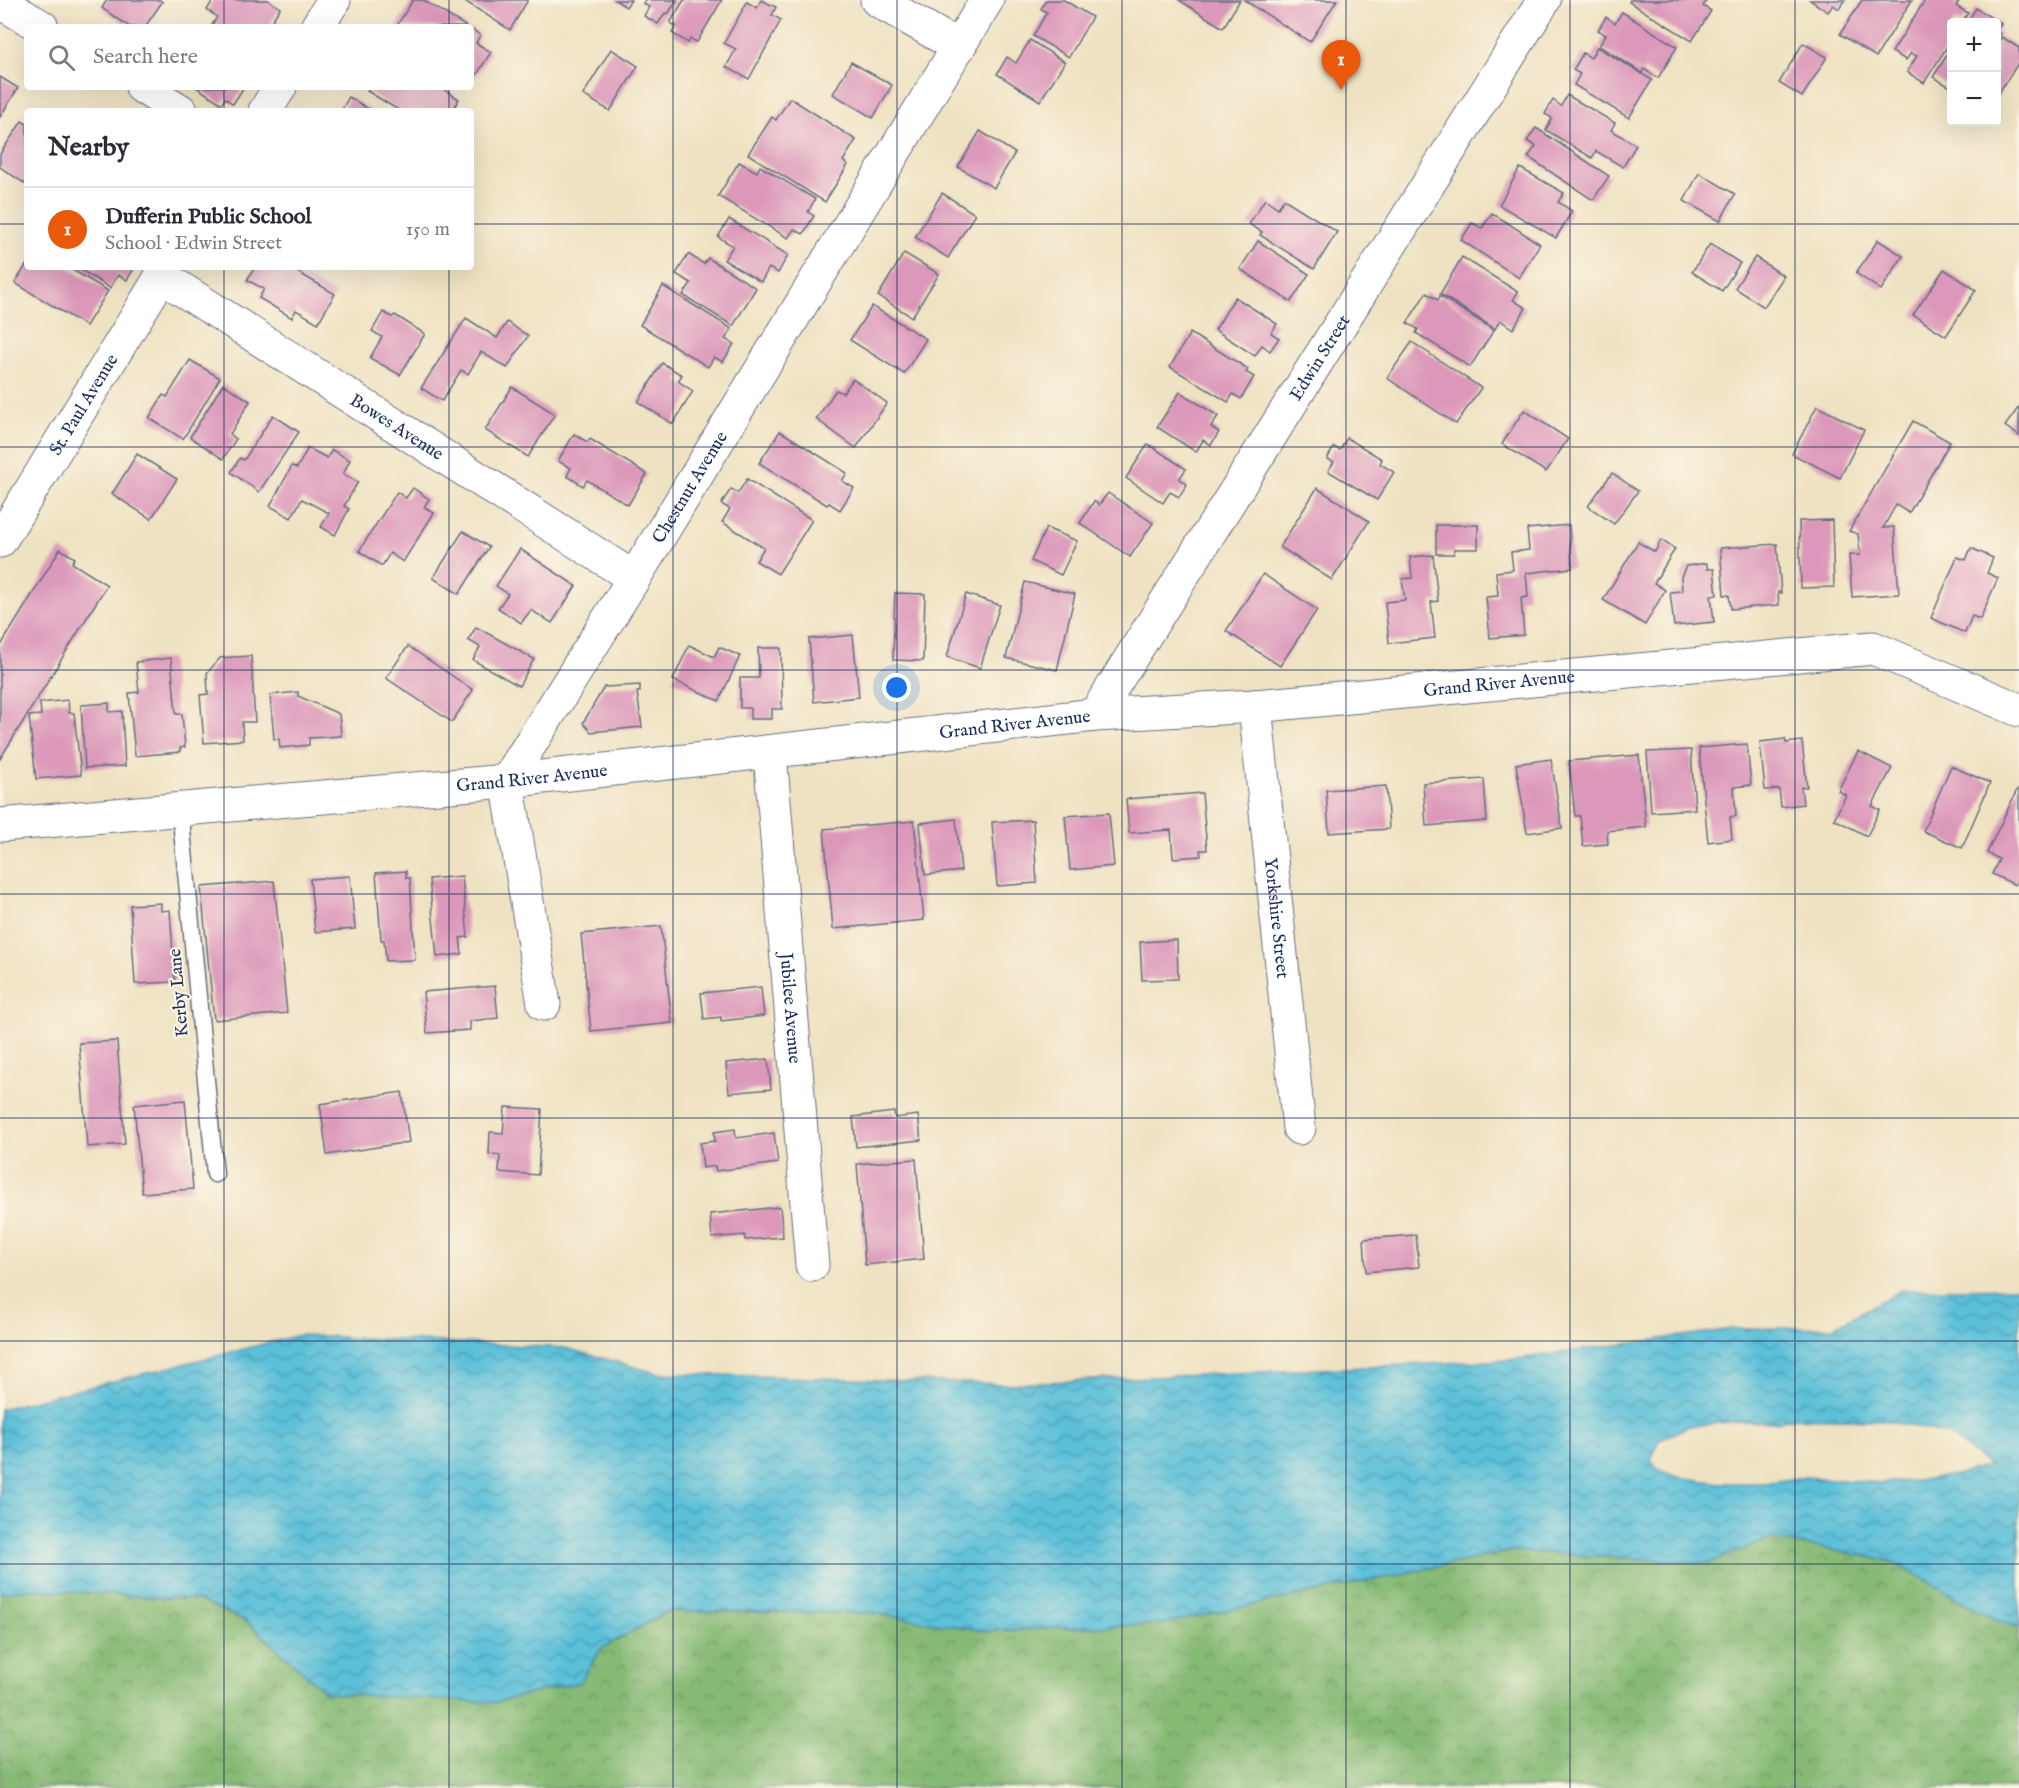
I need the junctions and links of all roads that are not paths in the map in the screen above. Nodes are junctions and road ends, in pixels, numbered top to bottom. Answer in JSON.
{"nodes":[{"id":1,"x":334,"y":0,"type":"edge"},
{"id":2,"x":877,"y":0,"type":"edge"},
{"id":3,"x":987,"y":0,"type":"edge"},
{"id":4,"x":1544,"y":0,"type":"edge"},
{"id":5,"x":0,"y":2,"type":"edge"},
{"id":6,"x":37,"y":24,"type":"edge"},
{"id":7,"x":319,"y":24,"type":"edge"},
{"id":8,"x":959,"y":47,"type":"junction"},
{"id":9,"x":147,"y":90,"type":"edge"},
{"id":10,"x":278,"y":90,"type":"edge"},
{"id":11,"x":177,"y":108,"type":"edge"},
{"id":12,"x":267,"y":108,"type":"edge"},
{"id":13,"x":164,"y":272,"type":"edge"},
{"id":14,"x":0,"y":542,"type":"edge"},
{"id":15,"x":634,"y":578,"type":"junction"},
{"id":16,"x":1255,"y":706,"type":"junction"},
{"id":17,"x":2019,"y":710,"type":"edge"},
{"id":18,"x":1095,"y":715,"type":"junction"},
{"id":19,"x":770,"y":753,"type":"junction"},
{"id":20,"x":507,"y":781,"type":"junction"},
{"id":21,"x":180,"y":809,"type":"junction"},
{"id":22,"x":0,"y":825,"type":"edge"},
{"id":23,"x":544,"y":1004,"type":"dead end"},
{"id":24,"x":1299,"y":1128,"type":"dead end"},
{"id":25,"x":215,"y":1174,"type":"dead end"},
{"id":26,"x":812,"y":1265,"type":"dead end"}],
"edges":[{"from":1,"to":7,"type":"street"},
{"from":2,"to":8,"type":"street"},
{"from":3,"to":8,"type":"street","name":"Chestnut Avenue"},
{"from":4,"to":18,"type":"street","name":"Edwin Street"},
{"from":5,"to":6,"type":"street"},
{"from":8,"to":15,"type":"street","name":"Chestnut Avenue"},
{"from":9,"to":11,"type":"street"},
{"from":10,"to":12,"type":"street"},
{"from":13,"to":14,"type":"street","name":"St. Paul Avenue"},
{"from":13,"to":15,"type":"street","name":"Bowes Avenue"},
{"from":15,"to":20,"type":"street","name":"Chestnut Avenue"},
{"from":16,"to":17,"type":"street","name":"Grand River Avenue"},
{"from":16,"to":18,"type":"street","name":"Grand River Avenue"},
{"from":16,"to":24,"type":"street","name":"Yorkshire Street"},
{"from":18,"to":19,"type":"street","name":"Grand River Avenue"},
{"from":19,"to":20,"type":"street","name":"Grand River Avenue"},
{"from":19,"to":26,"type":"street","name":"Jubilee Avenue"},
{"from":20,"to":21,"type":"street","name":"Grand River Avenue"},
{"from":20,"to":23,"type":"street"},
{"from":21,"to":22,"type":"street","name":"Grand River Avenue"},
{"from":21,"to":25,"type":"lane","name":"Kerby Lane"}]}
